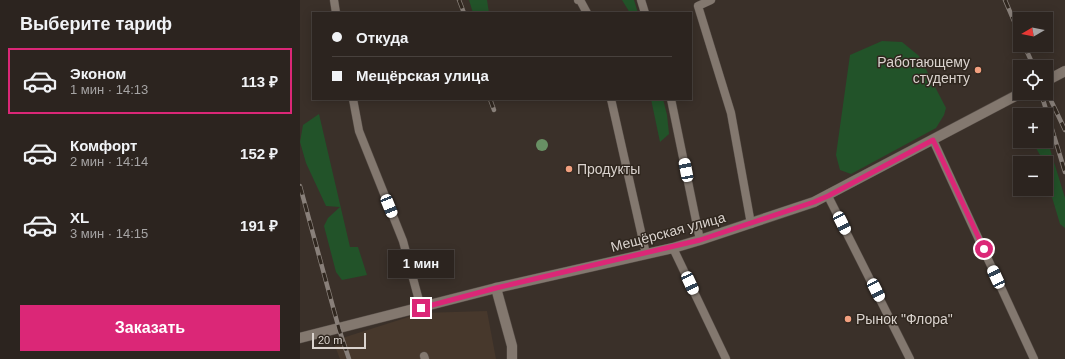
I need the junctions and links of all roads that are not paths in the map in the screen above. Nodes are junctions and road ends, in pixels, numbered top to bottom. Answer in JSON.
{"nodes":[{"id":1,"x":334,"y":0,"type":"edge"},
{"id":2,"x":578,"y":0,"type":"edge"},
{"id":3,"x":641,"y":0,"type":"edge"},
{"id":4,"x":711,"y":0,"type":"edge"},
{"id":5,"x":697,"y":3,"type":"edge"},
{"id":6,"x":336,"y":12,"type":"edge"},
{"id":7,"x":587,"y":12,"type":"edge"},
{"id":8,"x":645,"y":12,"type":"edge"},
{"id":9,"x":1065,"y":71,"type":"edge"},
{"id":10,"x":1053,"y":77,"type":"edge"},
{"id":11,"x":1013,"y":97,"type":"edge"},
{"id":12,"x":352,"y":100,"type":"edge"},
{"id":13,"x":611,"y":100,"type":"edge"},
{"id":14,"x":671,"y":100,"type":"edge"},
{"id":15,"x":933,"y":140,"type":"junction"},
{"id":16,"x":828,"y":196,"type":"junction"},
{"id":17,"x":751,"y":224,"type":"junction"},
{"id":18,"x":700,"y":240,"type":"junction"},
{"id":19,"x":673,"y":248,"type":"junction"},
{"id":20,"x":646,"y":254,"type":"junction"},
{"id":21,"x":496,"y":288,"type":"junction"},
{"id":22,"x":421,"y":308,"type":"junction"},
{"id":23,"x":300,"y":338,"type":"edge"},
{"id":24,"x":512,"y":359,"type":"edge"},
{"id":25,"x":726,"y":359,"type":"edge"},
{"id":26,"x":910,"y":359,"type":"edge"},
{"id":27,"x":1034,"y":359,"type":"edge"}],
"edges":[{"from":1,"to":6,"type":"lane"},
{"from":2,"to":7,"type":"lane"},
{"from":3,"to":8,"type":"lane"},
{"from":4,"to":5,"type":"lane"},
{"from":5,"to":17,"type":"lane"},
{"from":9,"to":10,"type":"main road"},
{"from":11,"to":15,"type":"main road","name":"Мещёрская улица"},
{"from":12,"to":22,"type":"lane"},
{"from":13,"to":20,"type":"lane"},
{"from":14,"to":18,"type":"lane"},
{"from":15,"to":16,"type":"main road","name":"Мещёрская улица"},
{"from":15,"to":27,"type":"lane"},
{"from":16,"to":17,"type":"main road","name":"Мещёрская улица"},
{"from":16,"to":26,"type":"lane"},
{"from":17,"to":18,"type":"main road","name":"Мещёрская улица"},
{"from":18,"to":19,"type":"main road","name":"Мещёрская улица"},
{"from":19,"to":20,"type":"main road","name":"Мещёрская улица"},
{"from":19,"to":25,"type":"lane"},
{"from":20,"to":21,"type":"main road","name":"Мещёрская улица"},
{"from":21,"to":22,"type":"main road","name":"Мещёрская улица"},
{"from":21,"to":24,"type":"main road"},
{"from":22,"to":23,"type":"main road","name":"Мещёрская улица"}]}
